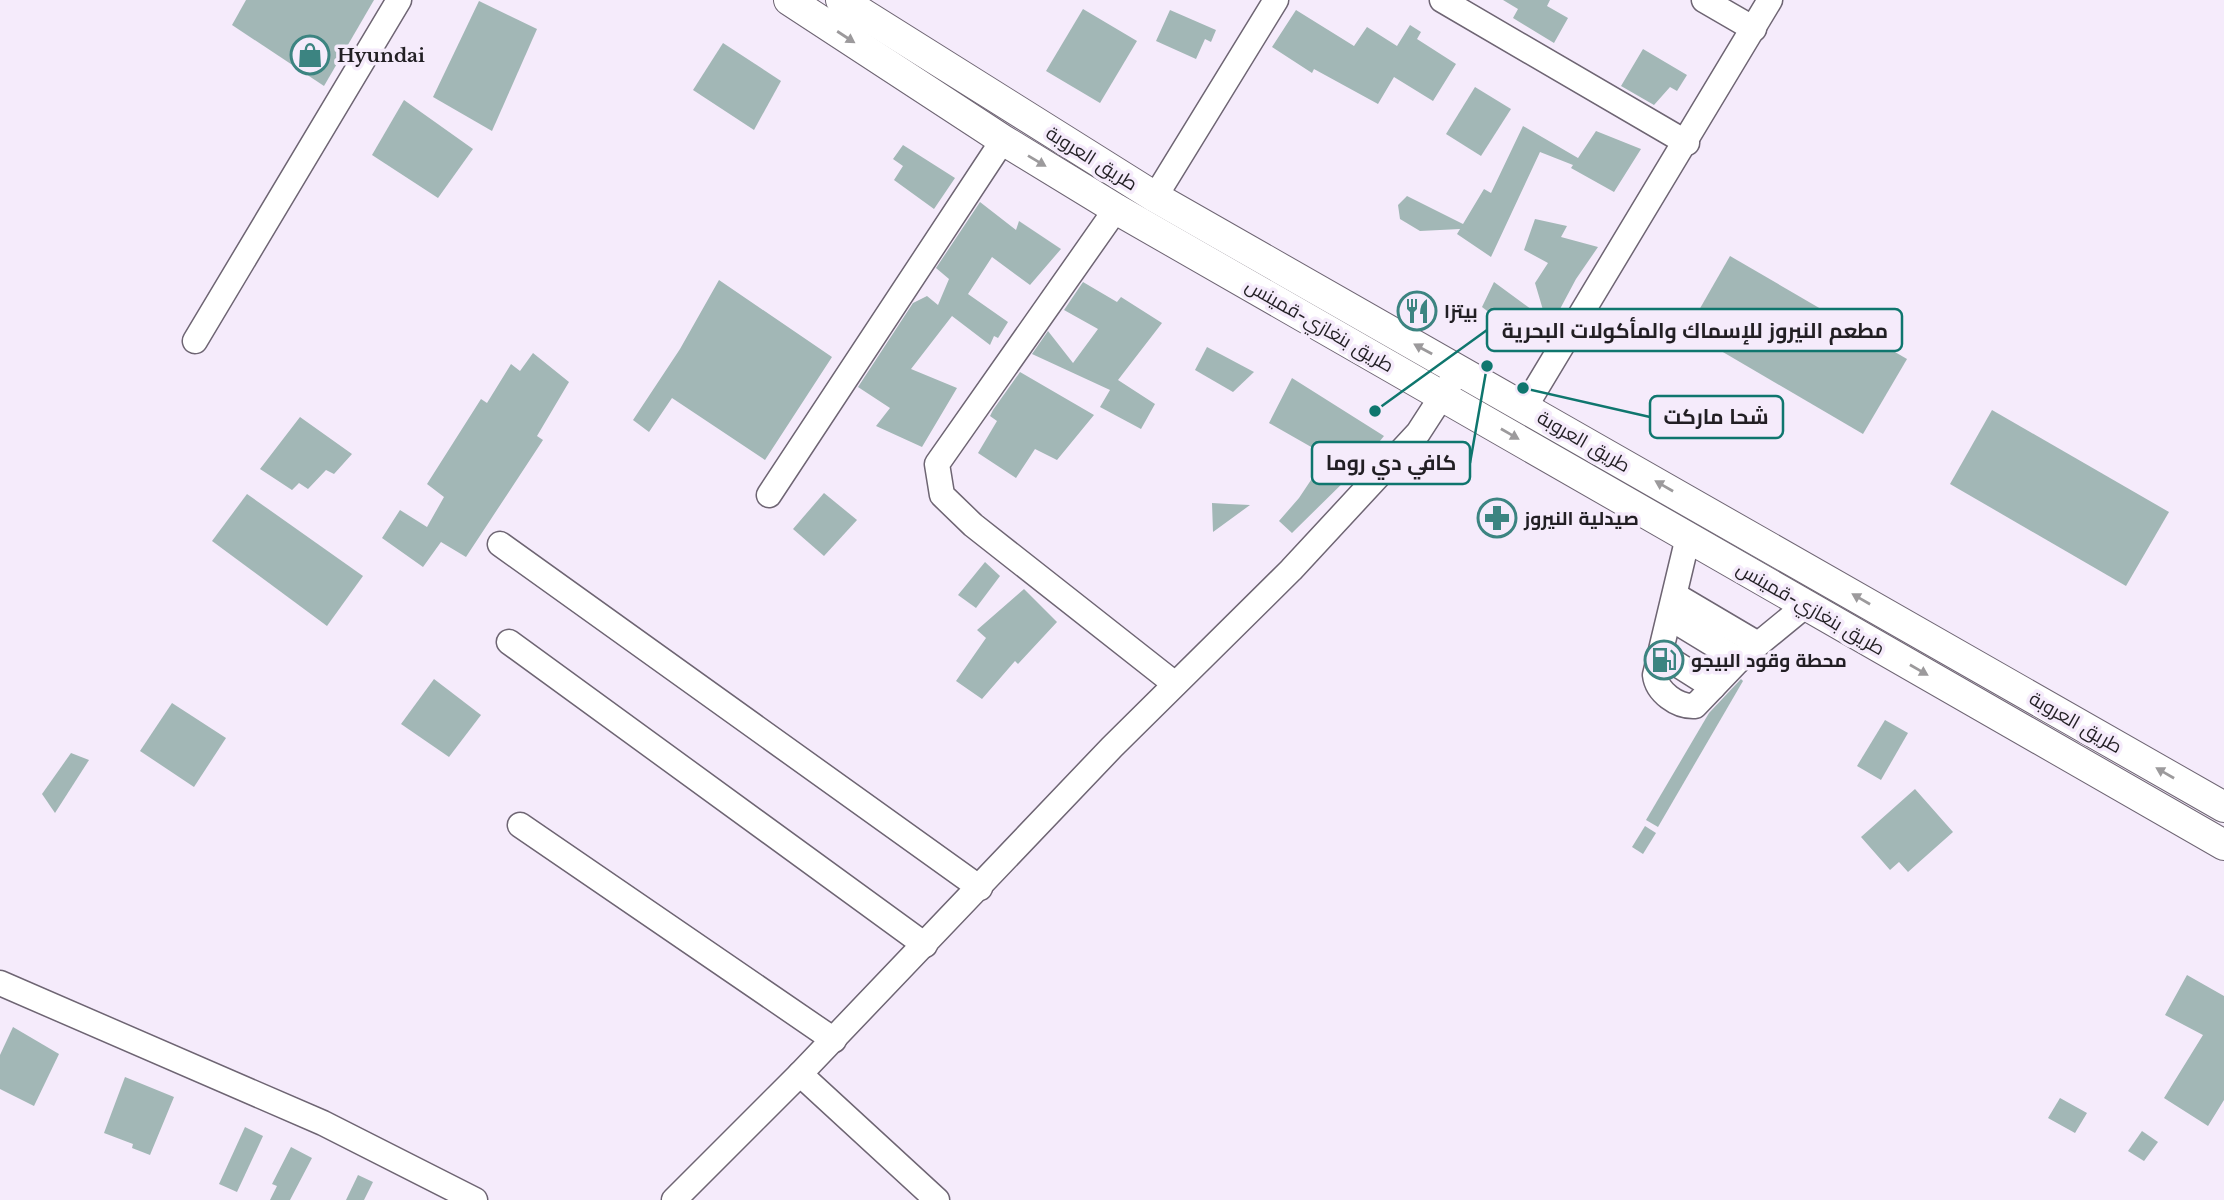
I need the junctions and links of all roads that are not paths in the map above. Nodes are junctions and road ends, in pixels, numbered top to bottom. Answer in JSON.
{"nodes":[{"id":1,"x":399,"y":0,"type":"edge"},
{"id":2,"x":789,"y":0,"type":"edge"},
{"id":3,"x":841,"y":0,"type":"edge"},
{"id":4,"x":1276,"y":0,"type":"edge"},
{"id":5,"x":1442,"y":0,"type":"edge"},
{"id":6,"x":1704,"y":0,"type":"edge"},
{"id":7,"x":1770,"y":0,"type":"edge"},
{"id":8,"x":1754,"y":29,"type":"junction"},
{"id":9,"x":1003,"y":140,"type":"junction"},
{"id":10,"x":1686,"y":143,"type":"junction"},
{"id":11,"x":1155,"y":197,"type":"junction"},
{"id":12,"x":1116,"y":209,"type":"junction"},
{"id":13,"x":195,"y":341,"type":"dead end"},
{"id":14,"x":1458,"y":369,"type":"junction"},
{"id":15,"x":1443,"y":395,"type":"junction"},
{"id":16,"x":1525,"y":407,"type":"junction"},
{"id":17,"x":769,"y":495,"type":"dead end"},
{"id":18,"x":1688,"y":537,"type":"junction"},
{"id":19,"x":500,"y":544,"type":"dead end"},
{"id":20,"x":1805,"y":605,"type":"junction"},
{"id":21,"x":1673,"y":607,"type":"junction"},
{"id":22,"x":509,"y":642,"type":"dead end"},
{"id":23,"x":1758,"y":644,"type":"junction"},
{"id":24,"x":1739,"y":660,"type":"junction"},
{"id":25,"x":1175,"y":684,"type":"junction"},
{"id":26,"x":2224,"y":807,"type":"edge"},
{"id":27,"x":520,"y":825,"type":"dead end"},
{"id":28,"x":2224,"y":845,"type":"edge"},
{"id":29,"x":980,"y":888,"type":"junction"},
{"id":30,"x":925,"y":945,"type":"junction"},
{"id":31,"x":0,"y":983,"type":"edge"},
{"id":32,"x":834,"y":1040,"type":"junction"},
{"id":33,"x":800,"y":1074,"type":"junction"},
{"id":34,"x":475,"y":1200,"type":"edge"},
{"id":35,"x":674,"y":1200,"type":"edge"},
{"id":36,"x":937,"y":1200,"type":"edge"}],
"edges":[{"from":1,"to":13,"type":"street"},
{"from":2,"to":9,"type":"main road","name":"طريق بنغازي-قمينس","one_way":true},
{"from":3,"to":11,"type":"main road","name":"طريق العروبة"},
{"from":4,"to":11,"type":"street"},
{"from":5,"to":10,"type":"street"},
{"from":6,"to":8,"type":"street"},
{"from":7,"to":8,"type":"street"},
{"from":8,"to":10,"type":"street"},
{"from":9,"to":12,"type":"main road","name":"طريق بنغازي-قمينس","one_way":true},
{"from":9,"to":17,"type":"street"},
{"from":10,"to":16,"type":"street"},
{"from":14,"to":11,"type":"main road","name":"طريق العروبة","one_way":true},
{"from":12,"to":15,"type":"main road","name":"طريق بنغازي-قمينس"},
{"from":12,"to":25,"type":"street"},
{"from":14,"to":15,"type":"street"},
{"from":14,"to":16,"type":"main road","name":"طريق العروبة"},
{"from":15,"to":18,"type":"main road","name":"طريق بنغازي-قمينس","one_way":true},
{"from":15,"to":25,"type":"street"},
{"from":26,"to":16,"type":"main road","name":"طريق العروبة","one_way":true},
{"from":18,"to":20,"type":"main road","name":"طريق بنغازي-قمينس"},
{"from":18,"to":21,"type":"street"},
{"from":19,"to":29,"type":"street"},
{"from":20,"to":23,"type":"street"},
{"from":20,"to":28,"type":"main road","name":"طريق بنغازي-قمينس","one_way":true},
{"from":21,"to":23,"type":"street"},
{"from":21,"to":24,"type":"street"},
{"from":21,"to":24,"type":"street"},
{"from":22,"to":30,"type":"street"},
{"from":23,"to":24,"type":"street"},
{"from":25,"to":29,"type":"street"},
{"from":27,"to":32,"type":"street"},
{"from":29,"to":30,"type":"street"},
{"from":30,"to":32,"type":"street"},
{"from":31,"to":34,"type":"street"},
{"from":32,"to":33,"type":"street"},
{"from":33,"to":35,"type":"street"},
{"from":33,"to":36,"type":"street"}]}
